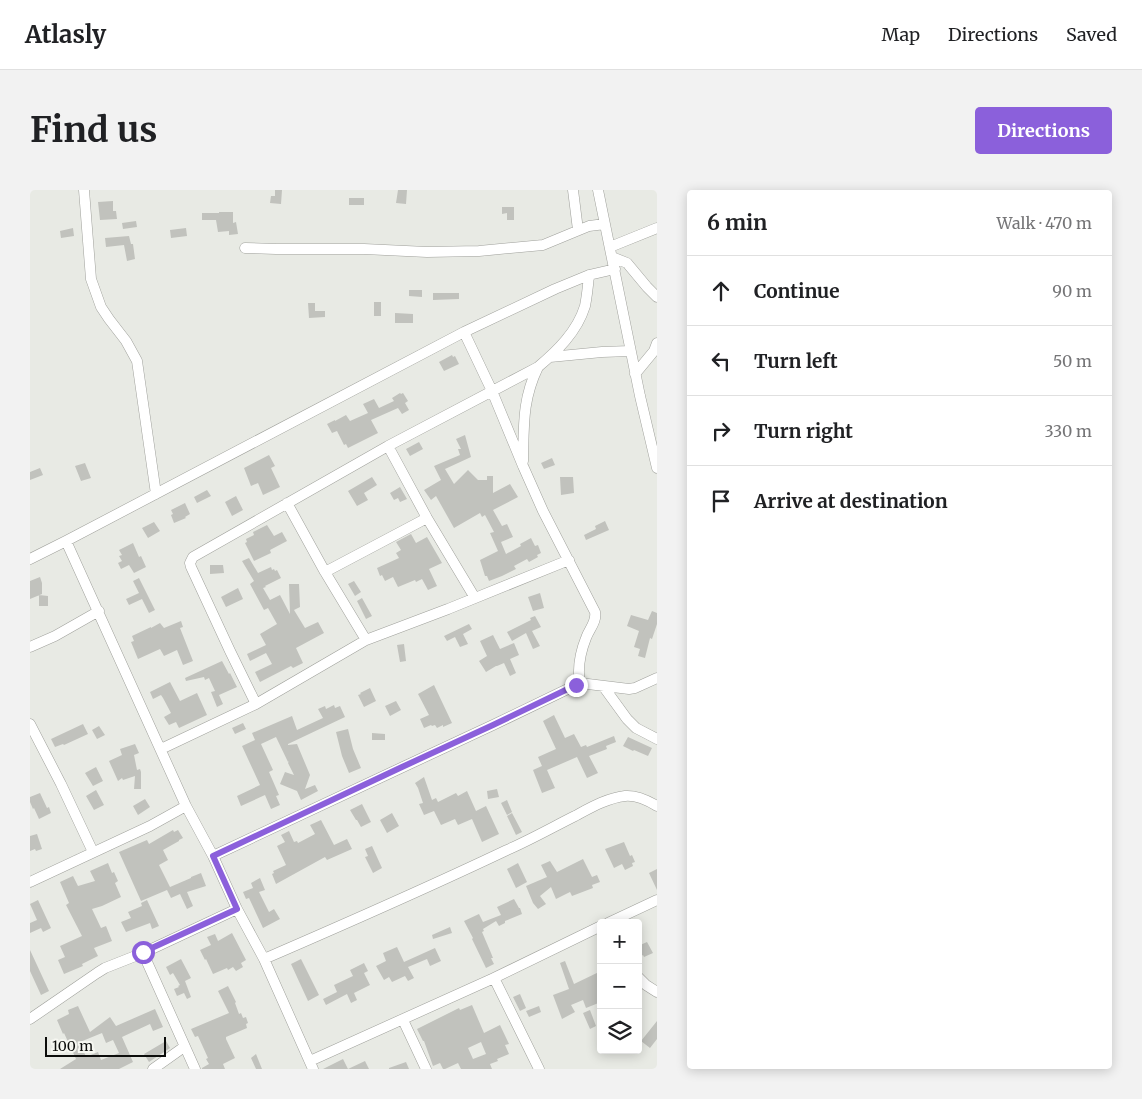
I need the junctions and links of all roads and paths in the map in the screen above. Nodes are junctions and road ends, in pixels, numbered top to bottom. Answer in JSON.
{"nodes":[{"id":1,"x":84,"y":190,"type":"edge"},
{"id":2,"x":573,"y":190,"type":"edge"},
{"id":3,"x":598,"y":190,"type":"edge"},
{"id":4,"x":605,"y":224,"type":"junction"},
{"id":5,"x":657,"y":228,"type":"edge"},
{"id":6,"x":578,"y":230,"type":"junction"},
{"id":7,"x":245,"y":248,"type":"dead end"},
{"id":8,"x":611,"y":252,"type":"junction"},
{"id":9,"x":615,"y":269,"type":"junction"},
{"id":10,"x":590,"y":275,"type":"junction"},
{"id":11,"x":657,"y":297,"type":"edge"},
{"id":12,"x":464,"y":332,"type":"junction"},
{"id":13,"x":657,"y":343,"type":"edge"},
{"id":14,"x":630,"y":351,"type":"junction"},
{"id":15,"x":550,"y":357,"type":"junction"},
{"id":16,"x":538,"y":367,"type":"junction"},
{"id":17,"x":635,"y":374,"type":"junction"},
{"id":18,"x":492,"y":391,"type":"junction"},
{"id":19,"x":654,"y":445,"type":"edge"},
{"id":20,"x":388,"y":446,"type":"junction"},
{"id":21,"x":523,"y":466,"type":"junction"},
{"id":22,"x":657,"y":468,"type":"edge"},
{"id":23,"x":156,"y":494,"type":"junction"},
{"id":24,"x":287,"y":503,"type":"junction"},
{"id":25,"x":428,"y":518,"type":"junction"},
{"id":26,"x":66,"y":541,"type":"junction"},
{"id":27,"x":30,"y":559,"type":"edge"},
{"id":28,"x":569,"y":560,"type":"junction"},
{"id":29,"x":325,"y":572,"type":"junction"},
{"id":30,"x":475,"y":598,"type":"junction"},
{"id":31,"x":99,"y":611,"type":"junction"},
{"id":32,"x":366,"y":640,"type":"junction"},
{"id":33,"x":30,"y":647,"type":"edge"},
{"id":34,"x":657,"y":678,"type":"edge"},
{"id":35,"x":580,"y":684,"type":"junction"},
{"id":36,"x":603,"y":686,"type":"junction"},
{"id":37,"x":256,"y":704,"type":"junction"},
{"id":38,"x":30,"y":724,"type":"edge"},
{"id":39,"x":657,"y":739,"type":"edge"},
{"id":40,"x":34,"y":745,"type":"edge"},
{"id":41,"x":161,"y":749,"type":"junction"},
{"id":42,"x":186,"y":806,"type":"junction"},
{"id":43,"x":657,"y":806,"type":"edge"},
{"id":44,"x":93,"y":852,"type":"junction"},
{"id":45,"x":213,"y":856,"type":"junction"},
{"id":46,"x":30,"y":882,"type":"edge"},
{"id":47,"x":657,"y":900,"type":"edge"},
{"id":48,"x":237,"y":909,"type":"junction"},
{"id":49,"x":617,"y":919,"type":"edge"},
{"id":50,"x":597,"y":928,"type":"edge"},
{"id":51,"x":143,"y":952,"type":"junction"},
{"id":52,"x":264,"y":959,"type":"junction"},
{"id":53,"x":494,"y":978,"type":"junction"},
{"id":54,"x":642,"y":981,"type":"edge"},
{"id":55,"x":657,"y":992,"type":"edge"},
{"id":56,"x":30,"y":1019,"type":"edge"},
{"id":57,"x":403,"y":1020,"type":"junction"},
{"id":58,"x":184,"y":1047,"type":"junction"},
{"id":59,"x":312,"y":1065,"type":"edge"},
{"id":60,"x":153,"y":1069,"type":"edge"},
{"id":61,"x":194,"y":1069,"type":"edge"},
{"id":62,"x":426,"y":1069,"type":"edge"},
{"id":63,"x":539,"y":1069,"type":"edge"}],
"edges":[{"from":1,"to":23,"type":"street"},
{"from":2,"to":6,"type":"street"},
{"from":3,"to":4,"type":"street"},
{"from":4,"to":6,"type":"street"},
{"from":4,"to":8,"type":"street"},
{"from":5,"to":8,"type":"street"},
{"from":6,"to":7,"type":"street"},
{"from":8,"to":9,"type":"street"},
{"from":8,"to":11,"type":"street"},
{"from":9,"to":10,"type":"street"},
{"from":9,"to":14,"type":"street"},
{"from":10,"to":12,"type":"street"},
{"from":10,"to":15,"type":"street"},
{"from":12,"to":18,"type":"street"},
{"from":12,"to":23,"type":"street"},
{"from":13,"to":17,"type":"street"},
{"from":14,"to":15,"type":"street"},
{"from":14,"to":17,"type":"street"},
{"from":15,"to":16,"type":"street"},
{"from":16,"to":18,"type":"street"},
{"from":16,"to":21,"type":"street"},
{"from":17,"to":19,"type":"street"},
{"from":18,"to":20,"type":"street"},
{"from":18,"to":21,"type":"street"},
{"from":19,"to":22,"type":"street"},
{"from":20,"to":24,"type":"street"},
{"from":20,"to":25,"type":"street"},
{"from":21,"to":28,"type":"street"},
{"from":23,"to":26,"type":"street"},
{"from":24,"to":29,"type":"street"},
{"from":24,"to":37,"type":"street"},
{"from":25,"to":29,"type":"street"},
{"from":25,"to":30,"type":"street"},
{"from":26,"to":27,"type":"street"},
{"from":26,"to":31,"type":"street"},
{"from":28,"to":30,"type":"street"},
{"from":28,"to":35,"type":"street"},
{"from":29,"to":32,"type":"street"},
{"from":30,"to":32,"type":"street"},
{"from":31,"to":33,"type":"street"},
{"from":31,"to":41,"type":"street"},
{"from":32,"to":37,"type":"street"},
{"from":34,"to":36,"type":"street"},
{"from":35,"to":36,"type":"street"},
{"from":35,"to":45,"type":"street"},
{"from":36,"to":39,"type":"street"},
{"from":37,"to":41,"type":"street"},
{"from":38,"to":40,"type":"street"},
{"from":40,"to":44,"type":"street"},
{"from":41,"to":42,"type":"street"},
{"from":42,"to":44,"type":"street"},
{"from":42,"to":45,"type":"street"},
{"from":43,"to":52,"type":"street"},
{"from":44,"to":46,"type":"street"},
{"from":45,"to":48,"type":"street"},
{"from":47,"to":49,"type":"street"},
{"from":48,"to":51,"type":"street"},
{"from":48,"to":52,"type":"street"},
{"from":50,"to":53,"type":"street"},
{"from":51,"to":56,"type":"street"},
{"from":51,"to":58,"type":"street"},
{"from":52,"to":59,"type":"street"},
{"from":53,"to":57,"type":"street"},
{"from":53,"to":63,"type":"street"},
{"from":54,"to":55,"type":"street"},
{"from":57,"to":59,"type":"street"},
{"from":57,"to":62,"type":"street"},
{"from":58,"to":60,"type":"street"},
{"from":58,"to":61,"type":"street"}]}
